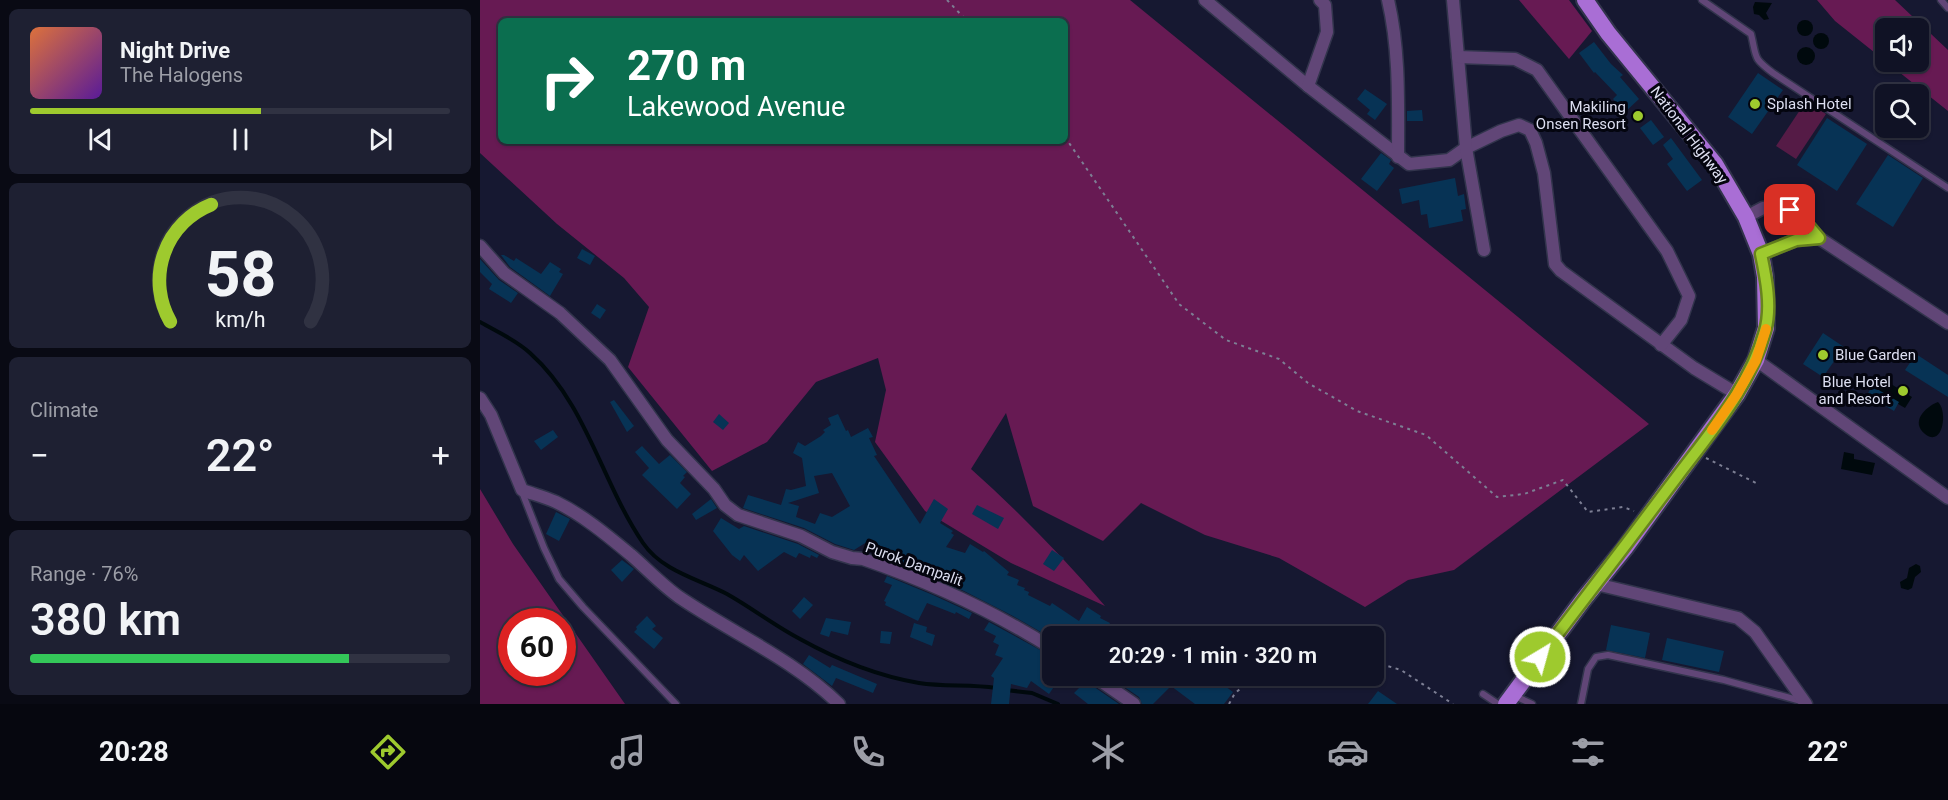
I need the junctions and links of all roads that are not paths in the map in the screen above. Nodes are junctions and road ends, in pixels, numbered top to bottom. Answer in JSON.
{"nodes":[{"id":1,"x":1206,"y":0,"type":"edge"},
{"id":2,"x":1320,"y":0,"type":"edge"},
{"id":3,"x":1388,"y":0,"type":"edge"},
{"id":4,"x":1453,"y":0,"type":"edge"},
{"id":5,"x":1585,"y":0,"type":"edge"},
{"id":6,"x":1702,"y":0,"type":"edge"},
{"id":7,"x":1941,"y":0,"type":"edge"},
{"id":8,"x":1948,"y":8,"type":"edge"},
{"id":9,"x":1458,"y":57,"type":"junction"},
{"id":10,"x":1308,"y":86,"type":"junction"},
{"id":11,"x":1466,"y":148,"type":"junction"},
{"id":12,"x":1398,"y":157,"type":"junction"},
{"id":13,"x":1948,"y":188,"type":"edge"},
{"id":14,"x":1746,"y":217,"type":"junction"},
{"id":15,"x":1819,"y":238,"type":"junction"},
{"id":16,"x":480,"y":246,"type":"edge"},
{"id":17,"x":1484,"y":250,"type":"dead end"},
{"id":18,"x":1761,"y":254,"type":"junction"},
{"id":19,"x":1948,"y":323,"type":"edge"},
{"id":20,"x":1661,"y":345,"type":"junction"},
{"id":21,"x":1756,"y":360,"type":"junction"},
{"id":22,"x":1737,"y":394,"type":"junction"},
{"id":23,"x":480,"y":398,"type":"edge"},
{"id":24,"x":522,"y":490,"type":"junction"},
{"id":25,"x":1948,"y":498,"type":"edge"},
{"id":26,"x":1596,"y":584,"type":"junction"},
{"id":27,"x":1042,"y":642,"type":"edge"},
{"id":28,"x":1108,"y":686,"type":"edge"},
{"id":29,"x":1483,"y":694,"type":"dead end"},
{"id":30,"x":1505,"y":701,"type":"edge"},
{"id":31,"x":676,"y":704,"type":"edge"},
{"id":32,"x":839,"y":704,"type":"edge"},
{"id":33,"x":1134,"y":704,"type":"edge"},
{"id":34,"x":1532,"y":704,"type":"edge"},
{"id":35,"x":1581,"y":704,"type":"edge"},
{"id":36,"x":1806,"y":704,"type":"edge"}],
"edges":[{"from":1,"to":10,"type":"street"},
{"from":2,"to":10,"type":"street"},
{"from":3,"to":12,"type":"street"},
{"from":4,"to":9,"type":"street"},
{"from":5,"to":14,"type":"main road","name":"National Highway"},
{"from":6,"to":13,"type":"lane"},
{"from":7,"to":8,"type":"lane"},
{"from":9,"to":11,"type":"street"},
{"from":9,"to":20,"type":"street"},
{"from":10,"to":12,"type":"street"},
{"from":11,"to":12,"type":"street"},
{"from":11,"to":17,"type":"street"},
{"from":11,"to":20,"type":"street"},
{"from":14,"to":15,"type":"street"},
{"from":14,"to":18,"type":"main road","name":"National Highway"},
{"from":15,"to":18,"type":"street"},
{"from":15,"to":19,"type":"street"},
{"from":16,"to":27,"type":"street","name":"Purok Dampalit"},
{"from":18,"to":21,"type":"main road","name":"National Highway"},
{"from":20,"to":22,"type":"street"},
{"from":21,"to":22,"type":"main road","name":"National Highway"},
{"from":21,"to":25,"type":"street"},
{"from":22,"to":26,"type":"main road","name":"National Highway"},
{"from":23,"to":24,"type":"street"},
{"from":24,"to":31,"type":"lane"},
{"from":24,"to":32,"type":"street"},
{"from":26,"to":30,"type":"main road","name":"National Highway"},
{"from":26,"to":36,"type":"street"},
{"from":28,"to":33,"type":"street"},
{"from":29,"to":30,"type":"lane"},
{"from":30,"to":34,"type":"lane"},
{"from":35,"to":36,"type":"lane"}]}
